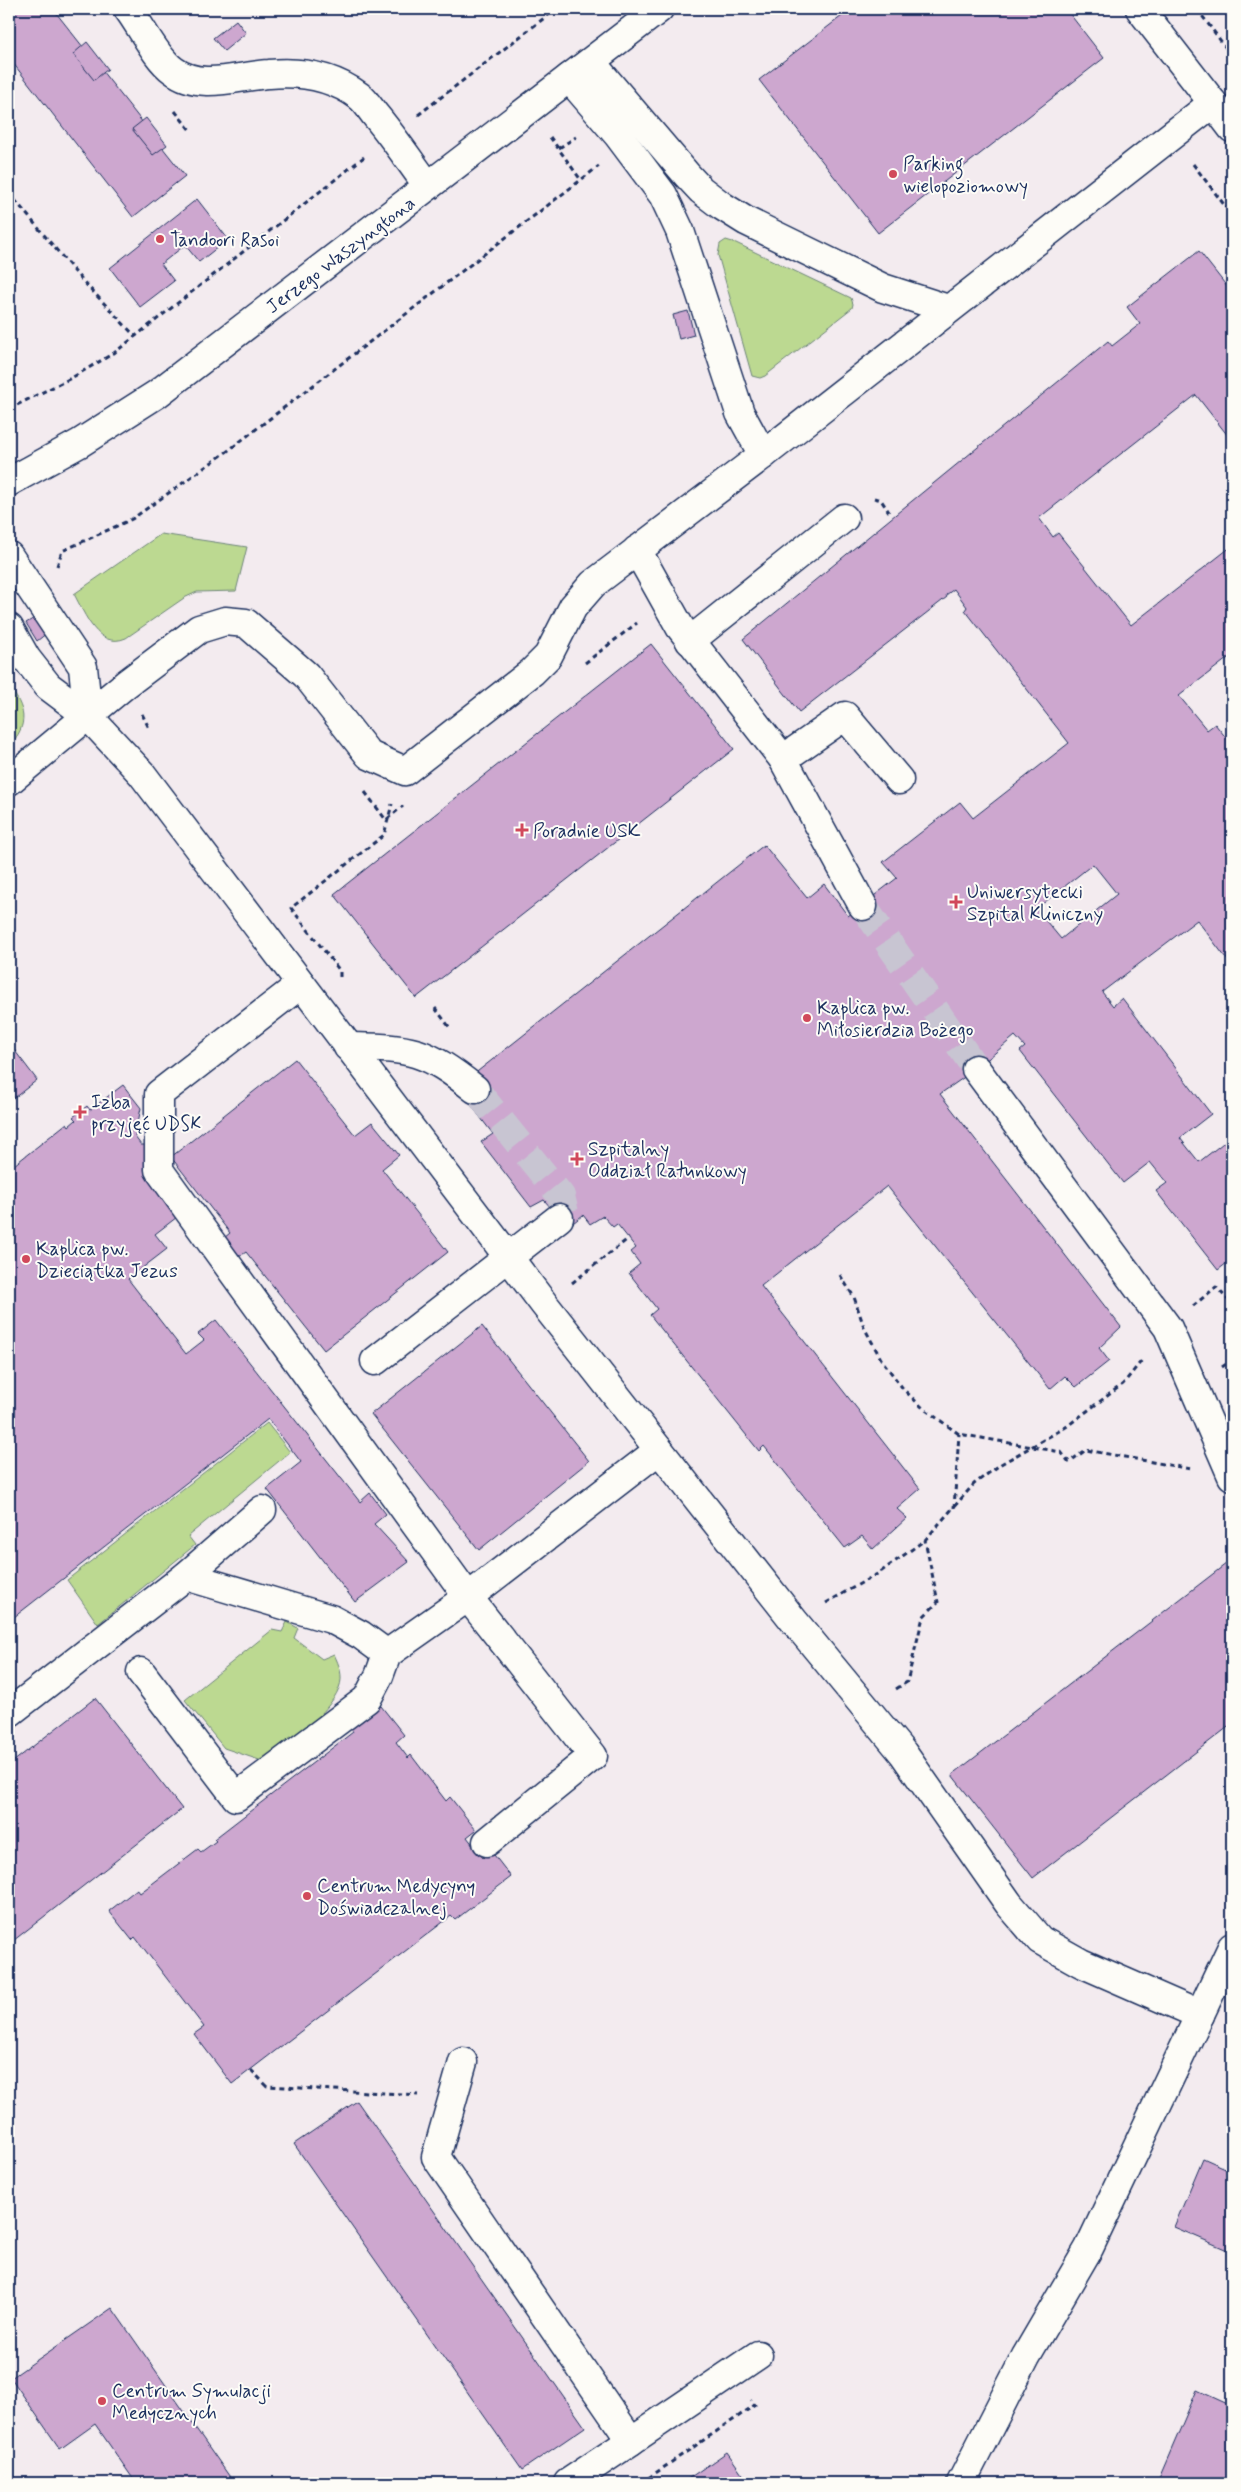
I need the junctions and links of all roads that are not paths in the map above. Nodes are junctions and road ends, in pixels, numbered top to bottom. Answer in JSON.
{"nodes":[{"id":1,"x":128,"y":9,"type":"edge"},
{"id":2,"x":659,"y":9,"type":"edge"},
{"id":3,"x":1140,"y":9,"type":"edge"},
{"id":4,"x":591,"y":62,"type":"junction"},
{"id":5,"x":570,"y":78,"type":"junction"},
{"id":6,"x":1213,"y":103,"type":"junction"},
{"id":7,"x":1232,"y":128,"type":"edge"},
{"id":8,"x":428,"y":186,"type":"junction"},
{"id":9,"x":948,"y":310,"type":"junction"},
{"id":10,"x":763,"y":454,"type":"junction"},
{"id":11,"x":9,"y":482,"type":"edge"},
{"id":12,"x":844,"y":518,"type":"dead end"},
{"id":13,"x":637,"y":550,"type":"junction"},
{"id":14,"x":9,"y":556,"type":"edge"},
{"id":15,"x":9,"y":628,"type":"edge"},
{"id":16,"x":690,"y":641,"type":"junction"},
{"id":17,"x":88,"y":716,"type":"junction"},
{"id":18,"x":783,"y":759,"type":"junction"},
{"id":19,"x":899,"y":780,"type":"dead end"},
{"id":20,"x":9,"y":781,"type":"edge"},
{"id":21,"x":863,"y":906,"type":"tunnel mouth"},
{"id":22,"x":301,"y":984,"type":"junction"},
{"id":23,"x":348,"y":1047,"type":"junction"},
{"id":24,"x":976,"y":1069,"type":"tunnel mouth"},
{"id":25,"x":475,"y":1088,"type":"tunnel mouth"},
{"id":26,"x":559,"y":1218,"type":"dead end"},
{"id":27,"x":508,"y":1258,"type":"junction"},
{"id":28,"x":375,"y":1361,"type":"dead end"},
{"id":29,"x":659,"y":1450,"type":"junction"},
{"id":30,"x":1227,"y":1464,"type":"edge"},
{"id":31,"x":262,"y":1510,"type":"dead end"},
{"id":32,"x":186,"y":1576,"type":"junction"},
{"id":33,"x":468,"y":1597,"type":"junction"},
{"id":34,"x":387,"y":1654,"type":"junction"},
{"id":35,"x":141,"y":1672,"type":"dead end"},
{"id":36,"x":9,"y":1713,"type":"edge"},
{"id":37,"x":487,"y":1842,"type":"dead end"},
{"id":38,"x":1232,"y":1947,"type":"edge"},
{"id":39,"x":1200,"y":2015,"type":"junction"},
{"id":40,"x":463,"y":2062,"type":"dead end"},
{"id":41,"x":758,"y":2355,"type":"dead end"},
{"id":42,"x":631,"y":2441,"type":"junction"},
{"id":43,"x":568,"y":2483,"type":"edge"},
{"id":44,"x":961,"y":2483,"type":"edge"}],
"edges":[{"from":1,"to":8,"type":"street"},
{"from":2,"to":4,"type":"street","name":"Jerzego Waszyngtona"},
{"from":3,"to":6,"type":"street"},
{"from":4,"to":5,"type":"street","name":"Jerzego Waszyngtona"},
{"from":4,"to":9,"type":"street"},
{"from":5,"to":8,"type":"street","name":"Jerzego Waszyngtona"},
{"from":5,"to":10,"type":"street"},
{"from":6,"to":7,"type":"street"},
{"from":6,"to":9,"type":"street"},
{"from":8,"to":11,"type":"street","name":"Jerzego Waszyngtona"},
{"from":9,"to":10,"type":"street"},
{"from":10,"to":13,"type":"street"},
{"from":12,"to":16,"type":"street"},
{"from":13,"to":16,"type":"street"},
{"from":13,"to":17,"type":"street"},
{"from":14,"to":17,"type":"street"},
{"from":15,"to":17,"type":"street"},
{"from":16,"to":18,"type":"street"},
{"from":17,"to":20,"type":"street"},
{"from":17,"to":22,"type":"street"},
{"from":18,"to":19,"type":"street"},
{"from":18,"to":21,"type":"street"},
{"from":22,"to":23,"type":"street"},
{"from":22,"to":33,"type":"street"},
{"from":23,"to":25,"type":"street"},
{"from":23,"to":27,"type":"street"},
{"from":24,"to":30,"type":"street"},
{"from":26,"to":27,"type":"street"},
{"from":27,"to":28,"type":"street"},
{"from":27,"to":29,"type":"street"},
{"from":29,"to":33,"type":"street"},
{"from":29,"to":39,"type":"street"},
{"from":31,"to":32,"type":"street"},
{"from":32,"to":34,"type":"street"},
{"from":32,"to":36,"type":"street"},
{"from":33,"to":34,"type":"street"},
{"from":33,"to":37,"type":"street"},
{"from":34,"to":35,"type":"street"},
{"from":38,"to":39,"type":"street"},
{"from":39,"to":44,"type":"street"},
{"from":40,"to":42,"type":"street"},
{"from":41,"to":42,"type":"street"},
{"from":42,"to":43,"type":"street"}]}
